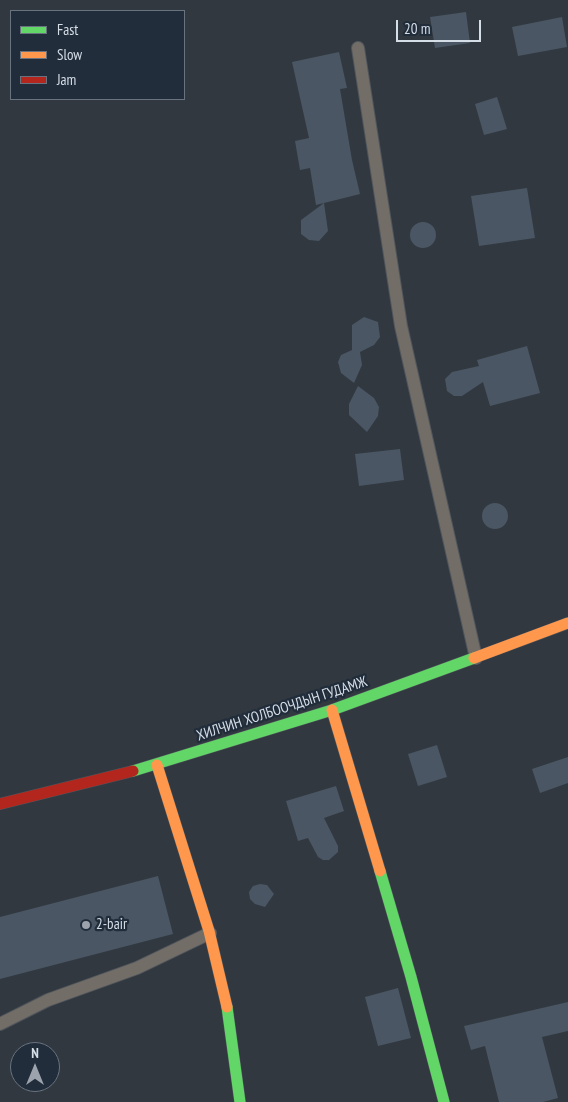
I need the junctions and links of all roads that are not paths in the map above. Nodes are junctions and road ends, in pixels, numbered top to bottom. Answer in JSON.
{"nodes":[{"id":1,"x":358,"y":48,"type":"dead end"},
{"id":2,"x":568,"y":623,"type":"edge"},
{"id":3,"x":476,"y":658,"type":"junction"},
{"id":4,"x":332,"y":710,"type":"junction"},
{"id":5,"x":158,"y":765,"type":"junction"},
{"id":6,"x":0,"y":804,"type":"edge"},
{"id":7,"x":210,"y":933,"type":"junction"},
{"id":8,"x":0,"y":1024,"type":"edge"},
{"id":9,"x":240,"y":1102,"type":"edge"},
{"id":10,"x":444,"y":1102,"type":"edge"}],
"edges":[{"from":1,"to":3,"type":"lane"},
{"from":2,"to":3,"type":"street","name":"ХИЛЧИН ХОЛБООЧДЫН ГУДАМЖ"},
{"from":3,"to":4,"type":"street","name":"ХИЛЧИН ХОЛБООЧДЫН ГУДАМЖ"},
{"from":4,"to":5,"type":"street","name":"ХИЛЧИН ХОЛБООЧДЫН ГУДАМЖ"},
{"from":4,"to":10,"type":"street"},
{"from":5,"to":6,"type":"street","name":"ХИЛЧИН ХОЛБООЧДЫН ГУДАМЖ"},
{"from":5,"to":7,"type":"street"},
{"from":7,"to":8,"type":"lane"},
{"from":7,"to":9,"type":"street"}]}
